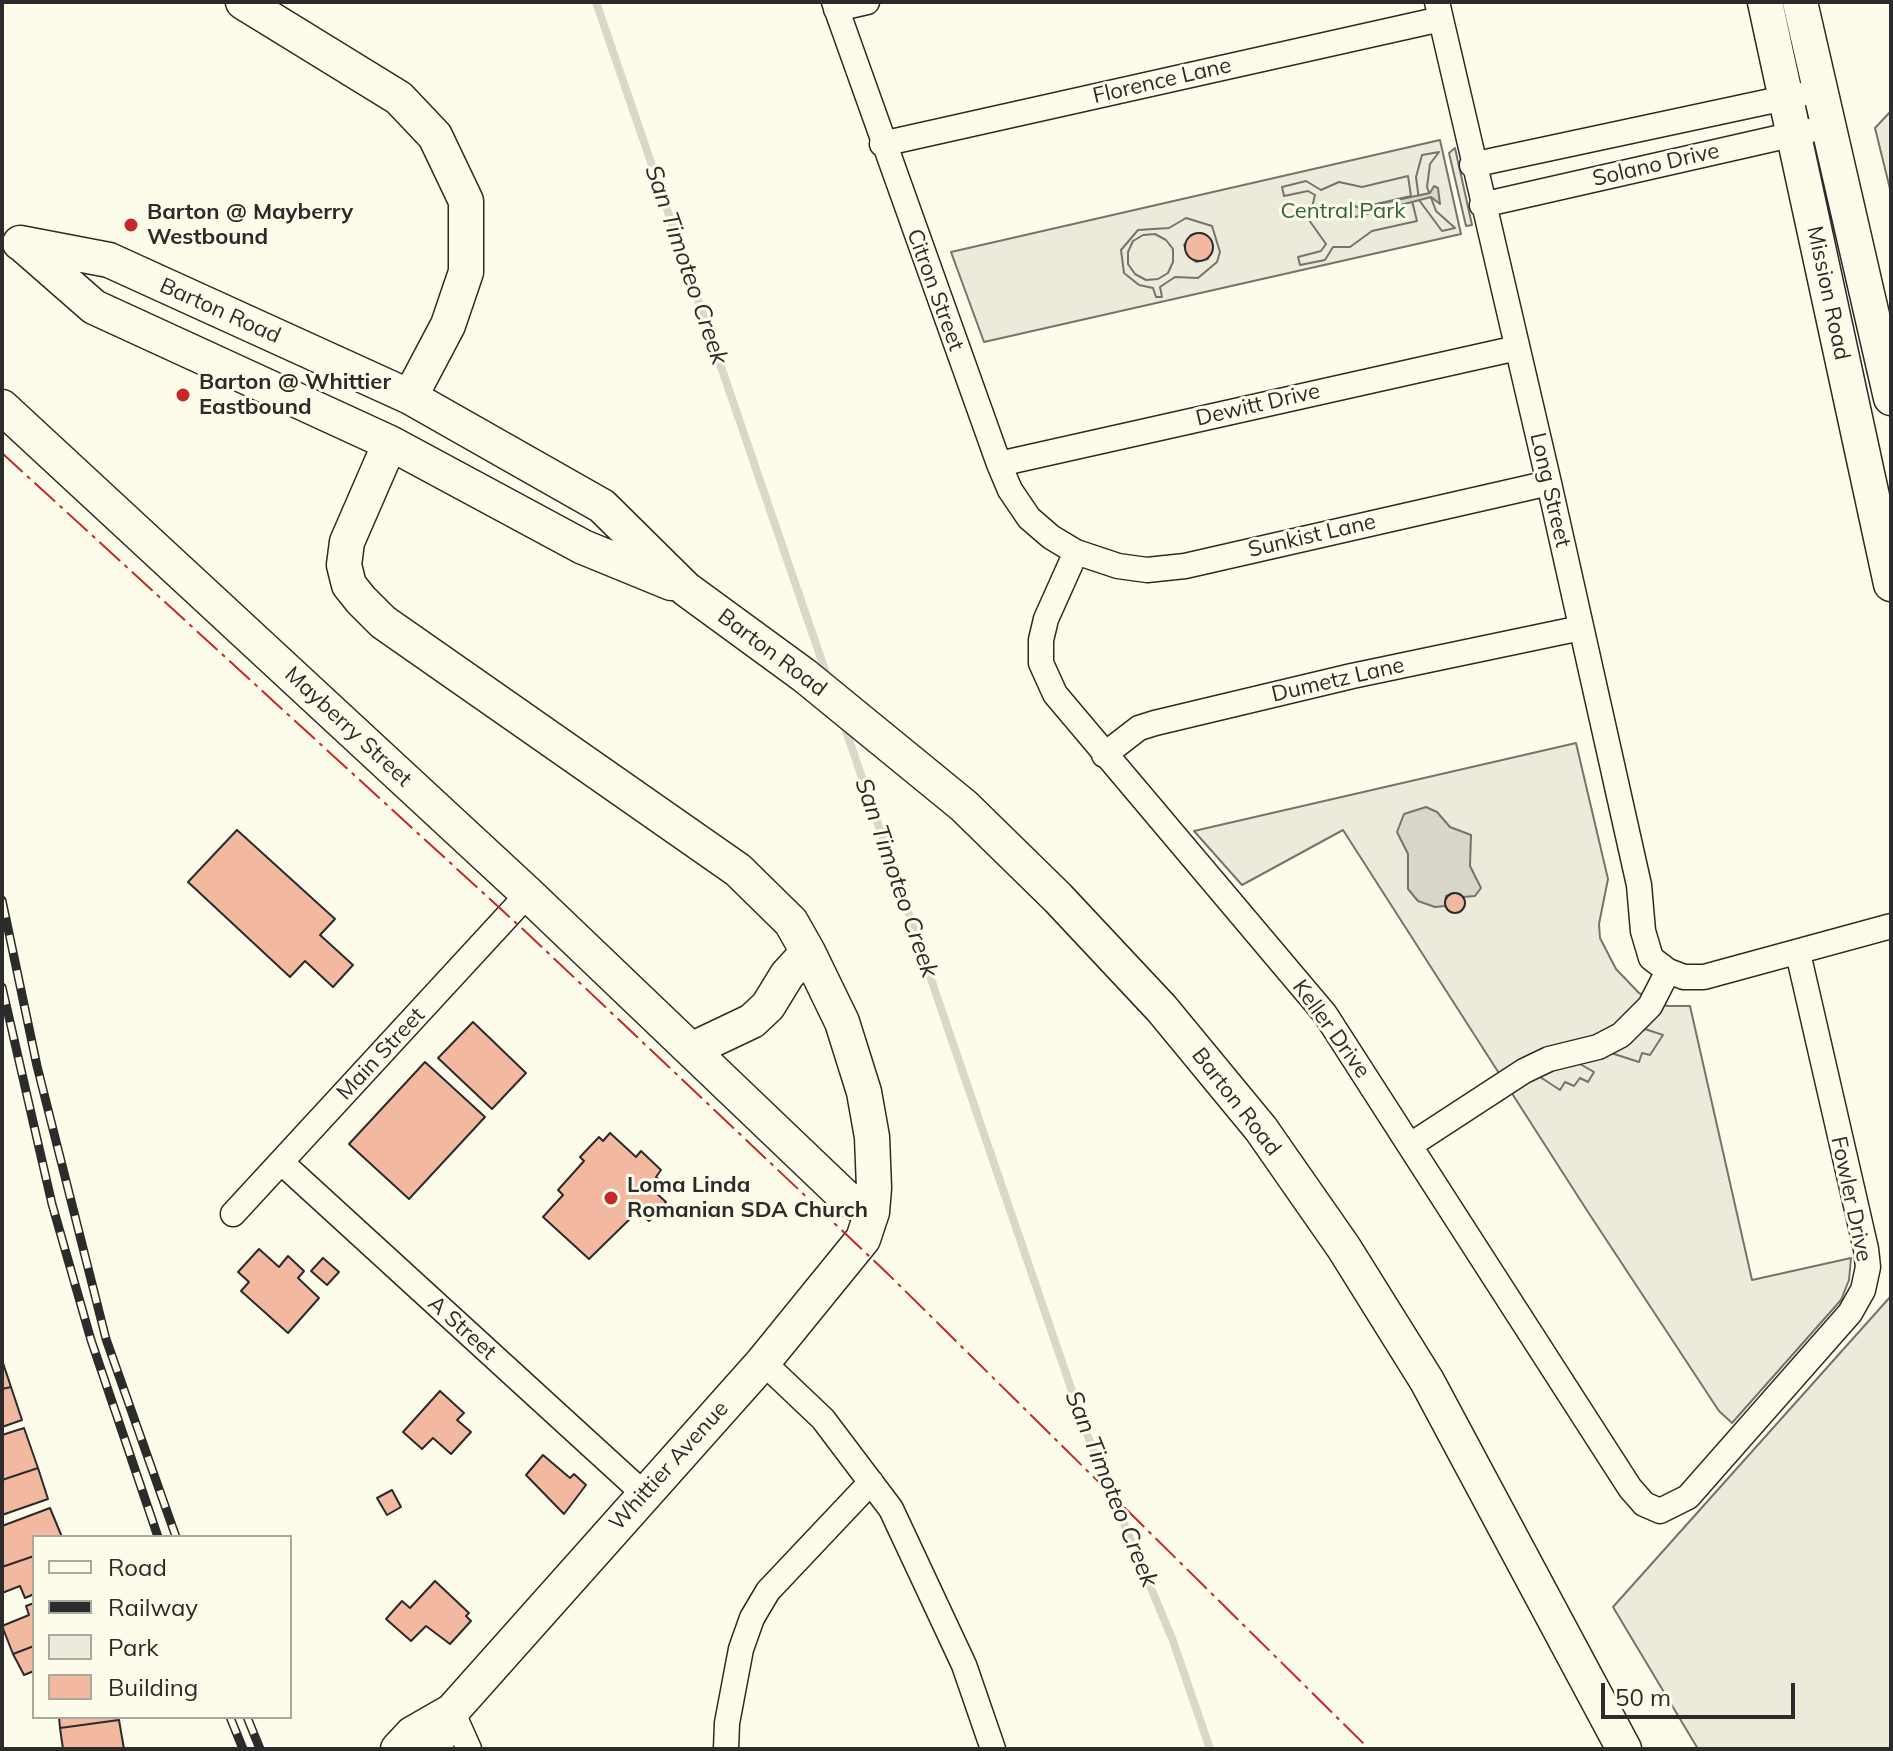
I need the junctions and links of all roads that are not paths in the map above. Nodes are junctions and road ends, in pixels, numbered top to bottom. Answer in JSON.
{"nodes":[{"id":1,"x":243,"y":2,"type":"edge"},
{"id":2,"x":867,"y":2,"type":"edge"},
{"id":3,"x":1765,"y":2,"type":"edge"},
{"id":4,"x":1800,"y":2,"type":"edge"},
{"id":5,"x":835,"y":6,"type":"edge"},
{"id":6,"x":1439,"y":10,"type":"edge"},
{"id":7,"x":1821,"y":90,"type":"junction"},
{"id":8,"x":1786,"y":98,"type":"junction"},
{"id":9,"x":1830,"y":124,"type":"junction"},
{"id":10,"x":1614,"y":135,"type":"junction"},
{"id":11,"x":1793,"y":135,"type":"junction"},
{"id":12,"x":882,"y":144,"type":"junction"},
{"id":13,"x":1472,"y":165,"type":"junction"},
{"id":14,"x":1622,"y":173,"type":"junction"},
{"id":15,"x":1482,"y":205,"type":"junction"},
{"id":16,"x":11,"y":238,"type":"edge"},
{"id":17,"x":1517,"y":348,"type":"junction"},
{"id":18,"x":410,"y":397,"type":"junction"},
{"id":19,"x":1891,"y":398,"type":"edge"},
{"id":20,"x":2,"y":407,"type":"edge"},
{"id":21,"x":390,"y":443,"type":"junction"},
{"id":22,"x":999,"y":464,"type":"junction"},
{"id":23,"x":1549,"y":483,"type":"junction"},
{"id":24,"x":1076,"y":552,"type":"junction"},
{"id":25,"x":1891,"y":584,"type":"edge"},
{"id":26,"x":686,"y":589,"type":"junction"},
{"id":27,"x":1581,"y":628,"type":"junction"},
{"id":28,"x":1104,"y":755,"type":"junction"},
{"id":29,"x":528,"y":894,"type":"junction"},
{"id":30,"x":1891,"y":926,"type":"edge"},
{"id":31,"x":808,"y":952,"type":"junction"},
{"id":32,"x":1798,"y":953,"type":"junction"},
{"id":33,"x":1668,"y":971,"type":"junction"},
{"id":34,"x":693,"y":1049,"type":"junction"},
{"id":35,"x":1412,"y":1144,"type":"junction"},
{"id":36,"x":281,"y":1162,"type":"junction"},
{"id":37,"x":872,"y":1212,"type":"junction"},
{"id":38,"x":233,"y":1214,"type":"dead end"},
{"id":39,"x":763,"y":1362,"type":"junction"},
{"id":40,"x":871,"y":1482,"type":"junction"},
{"id":41,"x":643,"y":1493,"type":"junction"},
{"id":42,"x":1660,"y":1511,"type":"joint"},
{"id":43,"x":452,"y":1711,"type":"junction"},
{"id":44,"x":398,"y":1749,"type":"edge"},
{"id":45,"x":433,"y":1749,"type":"edge"},
{"id":46,"x":469,"y":1749,"type":"edge"},
{"id":47,"x":726,"y":1749,"type":"edge"},
{"id":48,"x":993,"y":1749,"type":"edge"},
{"id":49,"x":1624,"y":1749,"type":"edge"}],
"edges":[{"from":1,"to":18,"type":"street"},
{"from":2,"to":5,"type":"street"},
{"from":3,"to":8,"type":"street","name":"Mission Road"},
{"from":4,"to":7,"type":"street","name":"Mission Road"},
{"from":5,"to":12,"type":"street","name":"Citron Street"},
{"from":6,"to":12,"type":"street","name":"Florence Lane"},
{"from":6,"to":13,"type":"street","name":"Long Street"},
{"from":7,"to":8,"type":"street","name":"Solano Drive"},
{"from":7,"to":9,"type":"street","name":"Mission Road"},
{"from":8,"to":10,"type":"street","name":"Solano Drive"},
{"from":8,"to":11,"type":"street","name":"Mission Road"},
{"from":9,"to":11,"type":"street","name":"Solano Drive"},
{"from":9,"to":19,"type":"street","name":"Mission Road"},
{"from":10,"to":13,"type":"street","name":"Solano Drive"},
{"from":10,"to":14,"type":"street"},
{"from":11,"to":14,"type":"street","name":"Solano Drive"},
{"from":11,"to":25,"type":"street","name":"Mission Road"},
{"from":12,"to":22,"type":"street","name":"Citron Street"},
{"from":13,"to":15,"type":"street","name":"Long Street"},
{"from":14,"to":15,"type":"street","name":"Solano Drive"},
{"from":15,"to":17,"type":"street","name":"Long Street"},
{"from":16,"to":18,"type":"street","name":"Barton Road"},
{"from":16,"to":21,"type":"street","name":"Barton Road"},
{"from":17,"to":22,"type":"street","name":"Dewitt Drive"},
{"from":17,"to":23,"type":"street","name":"Long Street"},
{"from":18,"to":26,"type":"street","name":"Barton Road"},
{"from":20,"to":29,"type":"street","name":"Mayberry Street"},
{"from":21,"to":26,"type":"street","name":"Barton Road"},
{"from":21,"to":31,"type":"street"},
{"from":22,"to":24,"type":"street","name":"Citron Street"},
{"from":23,"to":24,"type":"street","name":"Sunkist Lane"},
{"from":23,"to":27,"type":"street","name":"Long Street"},
{"from":24,"to":28,"type":"street","name":"Keller Drive"},
{"from":26,"to":49,"type":"street","name":"Barton Road"},
{"from":27,"to":28,"type":"street","name":"Dumetz Lane"},
{"from":27,"to":33,"type":"street","name":"Long Street"},
{"from":28,"to":35,"type":"street","name":"Keller Drive"},
{"from":29,"to":34,"type":"street","name":"Mayberry Street"},
{"from":29,"to":36,"type":"street","name":"Main Street"},
{"from":30,"to":32,"type":"street"},
{"from":31,"to":34,"type":"street"},
{"from":31,"to":37,"type":"street"},
{"from":32,"to":33,"type":"street"},
{"from":32,"to":42,"type":"street","name":"Fowler Drive"},
{"from":33,"to":35,"type":"street"},
{"from":34,"to":37,"type":"street","name":"Mayberry Street"},
{"from":35,"to":42,"type":"street","name":"Keller Drive"},
{"from":36,"to":38,"type":"street","name":"Main Street"},
{"from":36,"to":41,"type":"street","name":"A Street"},
{"from":37,"to":39,"type":"street","name":"Whittier Avenue"},
{"from":39,"to":40,"type":"street"},
{"from":39,"to":41,"type":"street","name":"Whittier Avenue"},
{"from":40,"to":47,"type":"street"},
{"from":40,"to":48,"type":"street"},
{"from":41,"to":43,"type":"street","name":"Whittier Avenue"},
{"from":43,"to":44,"type":"street","name":"Whittier Avenue"},
{"from":43,"to":45,"type":"street","name":"Whittier Avenue"},
{"from":43,"to":46,"type":"street"}]}
